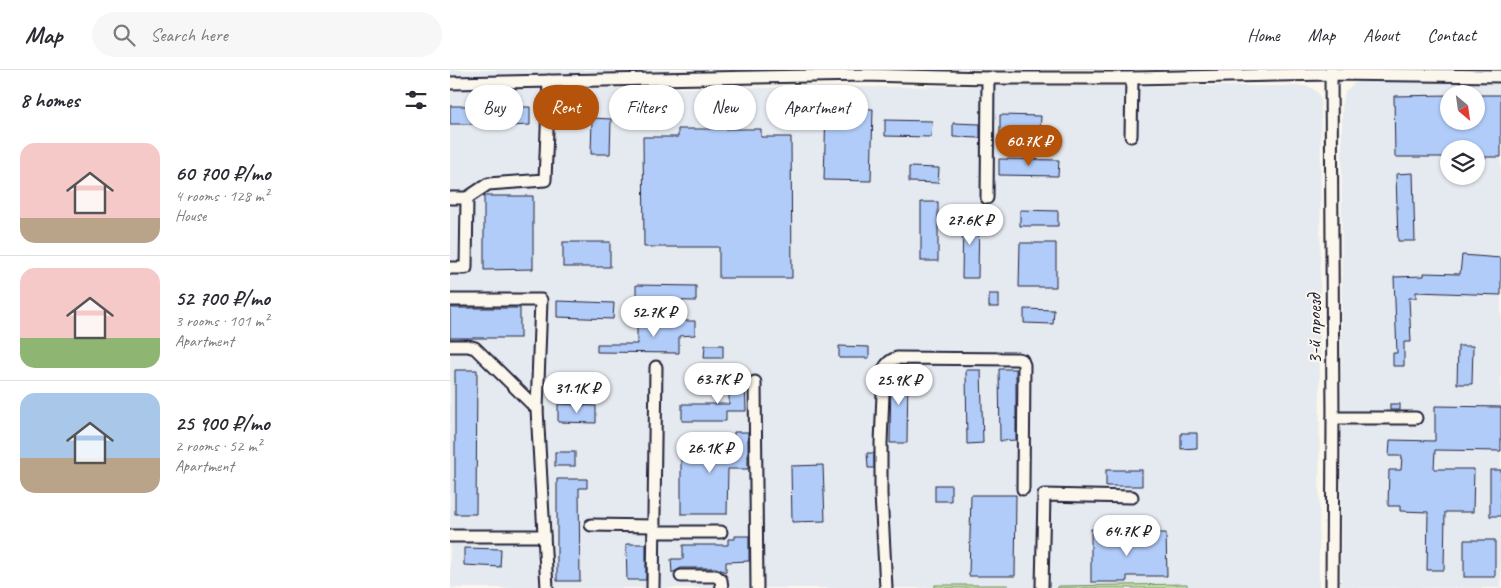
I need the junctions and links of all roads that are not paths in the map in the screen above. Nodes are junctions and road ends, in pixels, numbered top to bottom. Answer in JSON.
{"nodes":[{"id":1,"x":1330,"y":72,"type":"edge"},
{"id":2,"x":1501,"y":76,"type":"edge"},
{"id":3,"x":988,"y":78,"type":"junction"},
{"id":4,"x":1132,"y":78,"type":"junction"},
{"id":5,"x":549,"y":81,"type":"junction"},
{"id":6,"x":450,"y":83,"type":"edge"},
{"id":7,"x":1130,"y":136,"type":"dead end"},
{"id":8,"x":450,"y":198,"type":"edge"},
{"id":9,"x":467,"y":198,"type":"junction"},
{"id":10,"x":987,"y":198,"type":"dead end"},
{"id":11,"x":450,"y":268,"type":"edge"},
{"id":12,"x":450,"y":300,"type":"edge"},
{"id":13,"x":450,"y":346,"type":"edge"},
{"id":14,"x":656,"y":367,"type":"dead end"},
{"id":15,"x":755,"y":382,"type":"dead end"},
{"id":16,"x":538,"y":409,"type":"junction"},
{"id":17,"x":1333,"y":418,"type":"junction"},
{"id":18,"x":1416,"y":418,"type":"dead end"},
{"id":19,"x":1023,"y":489,"type":"dead end"},
{"id":20,"x":1132,"y":497,"type":"dead end"},
{"id":21,"x":591,"y":525,"type":"dead end"},
{"id":22,"x":654,"y":529,"type":"junction"},
{"id":23,"x":721,"y":532,"type":"dead end"},
{"id":24,"x":450,"y":536,"type":"edge"},
{"id":25,"x":544,"y":536,"type":"junction"},
{"id":26,"x":547,"y":588,"type":"edge"},
{"id":27,"x":653,"y":588,"type":"edge"},
{"id":28,"x":690,"y":588,"type":"edge"},
{"id":29,"x":722,"y":588,"type":"edge"},
{"id":30,"x":756,"y":588,"type":"edge"},
{"id":31,"x":886,"y":588,"type":"edge"},
{"id":32,"x":1042,"y":588,"type":"edge"},
{"id":33,"x":1332,"y":588,"type":"edge"}],
"edges":[{"from":1,"to":2,"type":"street"},
{"from":1,"to":4,"type":"street"},
{"from":1,"to":17,"type":"street","name":"3-й проезд"},
{"from":3,"to":4,"type":"street"},
{"from":3,"to":5,"type":"street"},
{"from":3,"to":10,"type":"street"},
{"from":4,"to":7,"type":"street"},
{"from":5,"to":6,"type":"street"},
{"from":5,"to":9,"type":"street"},
{"from":8,"to":9,"type":"street"},
{"from":9,"to":11,"type":"street"},
{"from":12,"to":16,"type":"street"},
{"from":13,"to":16,"type":"street"},
{"from":14,"to":22,"type":"street"},
{"from":15,"to":30,"type":"street"},
{"from":16,"to":25,"type":"street"},
{"from":17,"to":18,"type":"street"},
{"from":17,"to":33,"type":"street","name":"3-й проезд"},
{"from":19,"to":31,"type":"street"},
{"from":20,"to":32,"type":"street"},
{"from":21,"to":22,"type":"street"},
{"from":22,"to":23,"type":"street"},
{"from":22,"to":27,"type":"street"},
{"from":24,"to":25,"type":"street"},
{"from":25,"to":26,"type":"street"},
{"from":28,"to":29,"type":"street"}]}
